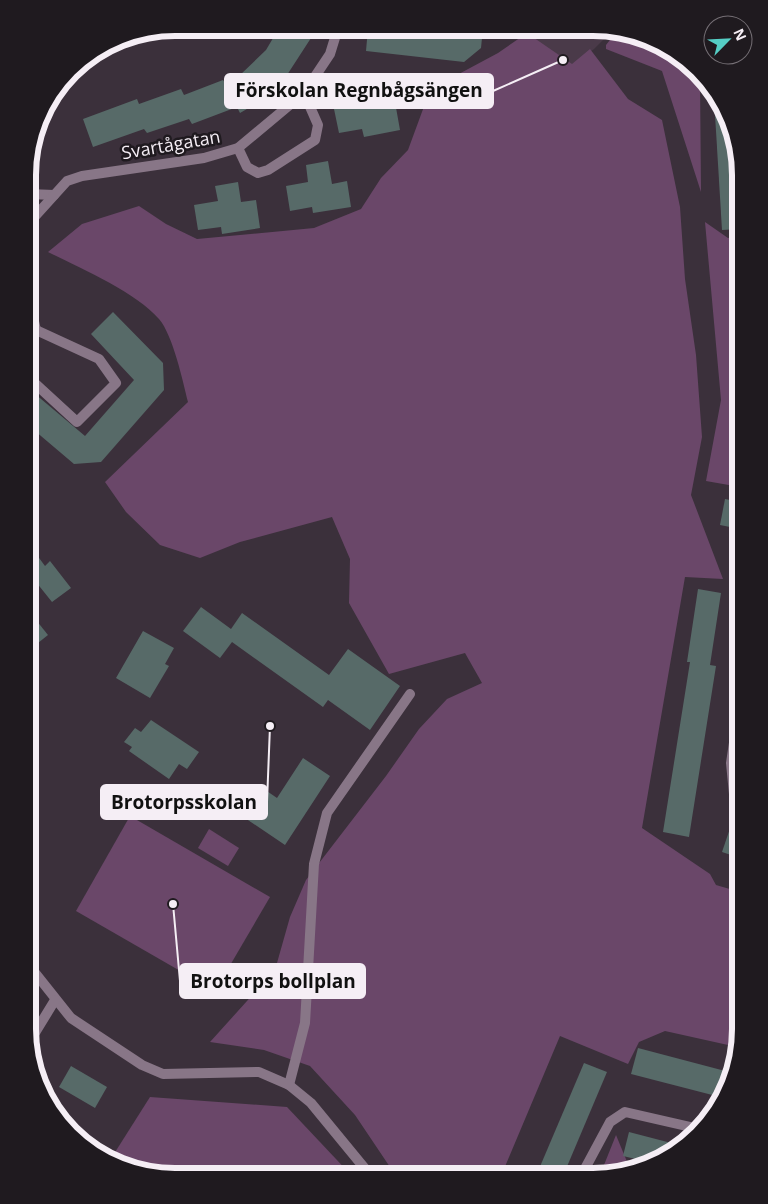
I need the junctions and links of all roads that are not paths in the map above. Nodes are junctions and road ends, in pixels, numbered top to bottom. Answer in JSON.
{"nodes":[{"id":1,"x":335,"y":37,"type":"edge"},
{"id":2,"x":304,"y":93,"type":"junction"},
{"id":3,"x":238,"y":148,"type":"junction"},
{"id":4,"x":36,"y":189,"type":"edge"},
{"id":5,"x":36,"y":194,"type":"edge"},
{"id":6,"x":42,"y":194,"type":"junction"},
{"id":7,"x":54,"y":195,"type":"junction"},
{"id":8,"x":36,"y":215,"type":"edge"},
{"id":9,"x":36,"y":330,"type":"edge"},
{"id":10,"x":36,"y":384,"type":"edge"},
{"id":11,"x":410,"y":694,"type":"dead end"},
{"id":12,"x":36,"y":975,"type":"edge"},
{"id":13,"x":55,"y":1000,"type":"junction"},
{"id":14,"x":36,"y":1031,"type":"edge"},
{"id":15,"x":289,"y":1085,"type":"junction"},
{"id":16,"x":691,"y":1127,"type":"edge"},
{"id":17,"x":364,"y":1168,"type":"edge"},
{"id":18,"x":586,"y":1168,"type":"edge"}],
"edges":[{"from":1,"to":2,"type":"street","name":"Svartågatan"},
{"from":2,"to":3,"type":"street","name":"Svartågatan"},
{"from":2,"to":3,"type":"street"},
{"from":3,"to":7,"type":"street","name":"Svartågatan"},
{"from":4,"to":6,"type":"street"},
{"from":5,"to":6,"type":"street"},
{"from":6,"to":7,"type":"street"},
{"from":7,"to":8,"type":"street","name":"Svartågatan"},
{"from":9,"to":10,"type":"street"},
{"from":11,"to":15,"type":"street"},
{"from":12,"to":13,"type":"street"},
{"from":13,"to":14,"type":"street"},
{"from":13,"to":15,"type":"street"},
{"from":15,"to":17,"type":"street"},
{"from":16,"to":18,"type":"street"}]}
